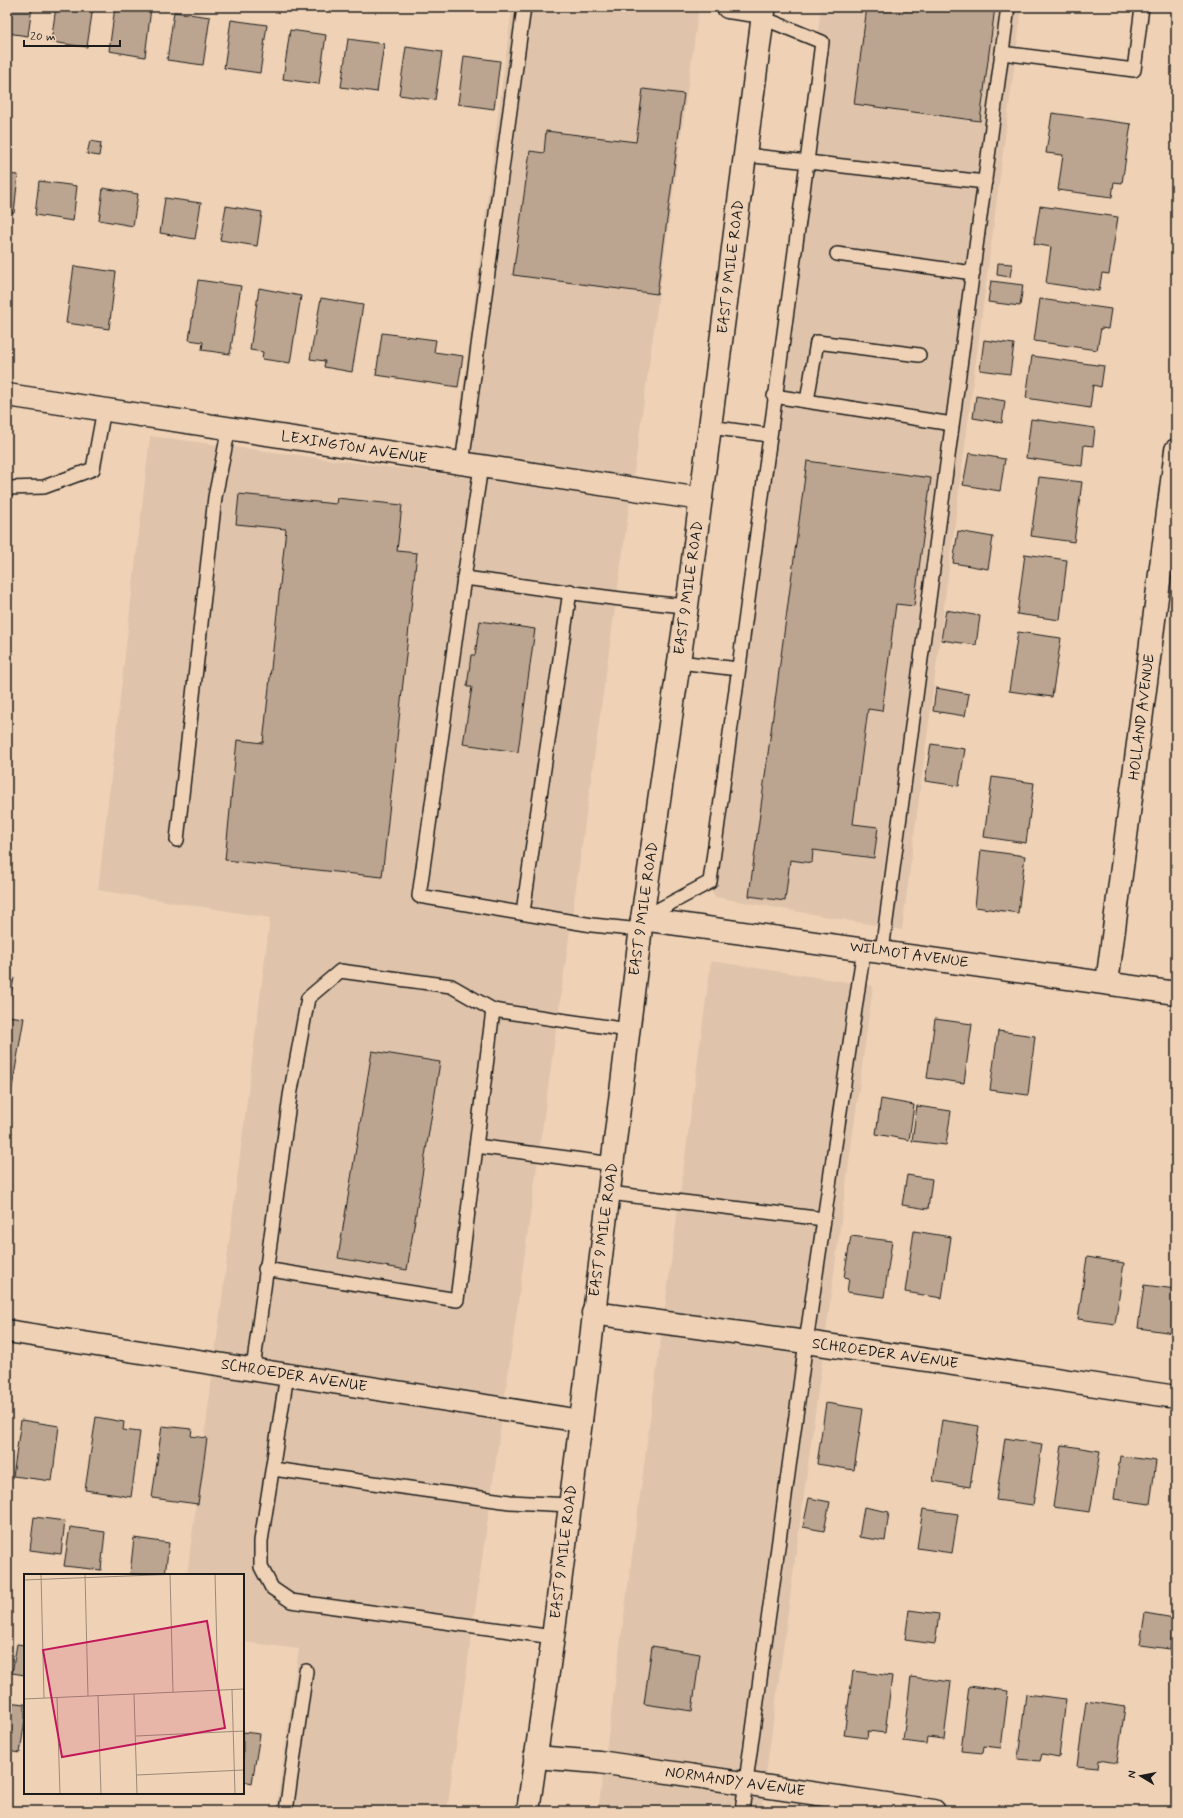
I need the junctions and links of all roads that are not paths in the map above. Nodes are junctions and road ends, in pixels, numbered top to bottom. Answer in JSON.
{"nodes":[{"id":1,"x":524,"y":7,"type":"edge"},
{"id":2,"x":728,"y":7,"type":"edge"},
{"id":3,"x":1008,"y":7,"type":"edge"},
{"id":4,"x":1142,"y":7,"type":"edge"},
{"id":5,"x":764,"y":13,"type":"edge"},
{"id":6,"x":1002,"y":53,"type":"junction"},
{"id":7,"x":746,"y":155,"type":"junction"},
{"id":8,"x":807,"y":162,"type":"junction"},
{"id":9,"x":985,"y":182,"type":"junction"},
{"id":10,"x":837,"y":254,"type":"dead end"},
{"id":11,"x":973,"y":273,"type":"junction"},
{"id":12,"x":919,"y":355,"type":"dead end"},
{"id":13,"x":7,"y":396,"type":"edge"},
{"id":14,"x":774,"y":396,"type":"junction"},
{"id":15,"x":807,"y":401,"type":"junction"},
{"id":16,"x":104,"y":409,"type":"junction"},
{"id":17,"x":952,"y":424,"type":"junction"},
{"id":18,"x":229,"y":428,"type":"junction"},
{"id":19,"x":710,"y":428,"type":"junction"},
{"id":20,"x":769,"y":435,"type":"junction"},
{"id":21,"x":1176,"y":450,"type":"edge"},
{"id":22,"x":471,"y":466,"type":"junction"},
{"id":23,"x":7,"y":488,"type":"edge"},
{"id":24,"x":701,"y":499,"type":"junction"},
{"id":25,"x":464,"y":578,"type":"junction"},
{"id":26,"x":570,"y":591,"type":"junction"},
{"id":27,"x":687,"y":606,"type":"junction"},
{"id":28,"x":679,"y":662,"type":"junction"},
{"id":29,"x":738,"y":669,"type":"junction"},
{"id":30,"x":177,"y":840,"type":"dead end"},
{"id":31,"x":523,"y":912,"type":"junction"},
{"id":32,"x":642,"y":924,"type":"junction"},
{"id":33,"x":873,"y":950,"type":"junction"},
{"id":34,"x":1107,"y":983,"type":"junction"},
{"id":35,"x":1176,"y":993,"type":"edge"},
{"id":36,"x":493,"y":1010,"type":"junction"},
{"id":37,"x":628,"y":1030,"type":"junction"},
{"id":38,"x":476,"y":1146,"type":"junction"},
{"id":39,"x":613,"y":1164,"type":"junction"},
{"id":40,"x":609,"y":1193,"type":"junction"},
{"id":41,"x":824,"y":1219,"type":"junction"},
{"id":42,"x":265,"y":1269,"type":"junction"},
{"id":43,"x":593,"y":1313,"type":"junction"},
{"id":44,"x":7,"y":1331,"type":"edge"},
{"id":45,"x":806,"y":1342,"type":"junction"},
{"id":46,"x":253,"y":1369,"type":"junction"},
{"id":47,"x":287,"y":1375,"type":"junction"},
{"id":48,"x":1176,"y":1397,"type":"edge"},
{"id":49,"x":581,"y":1421,"type":"junction"},
{"id":50,"x":272,"y":1469,"type":"junction"},
{"id":51,"x":570,"y":1505,"type":"junction"},
{"id":52,"x":553,"y":1637,"type":"junction"},
{"id":53,"x":306,"y":1671,"type":"dead end"},
{"id":54,"x":535,"y":1757,"type":"junction"},
{"id":55,"x":746,"y":1783,"type":"junction"},
{"id":56,"x":286,"y":1811,"type":"edge"},
{"id":57,"x":528,"y":1811,"type":"edge"},
{"id":58,"x":742,"y":1811,"type":"edge"},
{"id":59,"x":934,"y":1811,"type":"edge"}],
"edges":[{"from":1,"to":22,"type":"lane"},
{"from":2,"to":5,"type":"street"},
{"from":3,"to":6,"type":"lane"},
{"from":4,"to":6,"type":"lane"},
{"from":5,"to":7,"type":"street","name":"EAST 9 MILE ROAD"},
{"from":5,"to":8,"type":"lane"},
{"from":6,"to":9,"type":"lane"},
{"from":7,"to":8,"type":"lane"},
{"from":7,"to":19,"type":"street","name":"EAST 9 MILE ROAD"},
{"from":8,"to":9,"type":"lane"},
{"from":8,"to":14,"type":"lane"},
{"from":9,"to":11,"type":"lane"},
{"from":10,"to":11,"type":"lane"},
{"from":11,"to":17,"type":"lane"},
{"from":12,"to":15,"type":"lane"},
{"from":13,"to":16,"type":"street","name":"LEXINGTON AVENUE"},
{"from":14,"to":15,"type":"lane"},
{"from":14,"to":20,"type":"lane"},
{"from":15,"to":17,"type":"lane"},
{"from":16,"to":18,"type":"street","name":"LEXINGTON AVENUE"},
{"from":16,"to":23,"type":"lane"},
{"from":17,"to":33,"type":"lane"},
{"from":18,"to":22,"type":"street","name":"LEXINGTON AVENUE"},
{"from":18,"to":30,"type":"lane"},
{"from":19,"to":20,"type":"lane"},
{"from":19,"to":24,"type":"street","name":"EAST 9 MILE ROAD"},
{"from":20,"to":29,"type":"lane"},
{"from":21,"to":34,"type":"street","name":"HOLLAND AVENUE"},
{"from":22,"to":24,"type":"street","name":"LEXINGTON AVENUE"},
{"from":22,"to":25,"type":"lane"},
{"from":24,"to":27,"type":"street","name":"EAST 9 MILE ROAD"},
{"from":25,"to":26,"type":"lane"},
{"from":25,"to":31,"type":"lane"},
{"from":26,"to":27,"type":"lane"},
{"from":26,"to":31,"type":"lane"},
{"from":27,"to":28,"type":"street","name":"EAST 9 MILE ROAD"},
{"from":28,"to":29,"type":"lane"},
{"from":28,"to":32,"type":"street","name":"EAST 9 MILE ROAD"},
{"from":29,"to":32,"type":"lane"},
{"from":31,"to":32,"type":"lane"},
{"from":32,"to":33,"type":"street","name":"WILMOT AVENUE"},
{"from":32,"to":37,"type":"street","name":"EAST 9 MILE ROAD"},
{"from":33,"to":34,"type":"street","name":"WILMOT AVENUE"},
{"from":33,"to":41,"type":"lane"},
{"from":34,"to":35,"type":"street","name":"WILMOT AVENUE"},
{"from":36,"to":37,"type":"lane"},
{"from":36,"to":38,"type":"lane"},
{"from":36,"to":42,"type":"lane"},
{"from":37,"to":39,"type":"street","name":"EAST 9 MILE ROAD"},
{"from":38,"to":39,"type":"lane"},
{"from":38,"to":42,"type":"lane"},
{"from":39,"to":40,"type":"street","name":"EAST 9 MILE ROAD"},
{"from":40,"to":41,"type":"lane"},
{"from":40,"to":43,"type":"street","name":"EAST 9 MILE ROAD"},
{"from":41,"to":45,"type":"lane"},
{"from":42,"to":46,"type":"lane"},
{"from":43,"to":45,"type":"street","name":"SCHROEDER AVENUE"},
{"from":43,"to":49,"type":"street","name":"EAST 9 MILE ROAD"},
{"from":44,"to":46,"type":"street","name":"SCHROEDER AVENUE"},
{"from":45,"to":48,"type":"street","name":"SCHROEDER AVENUE"},
{"from":45,"to":55,"type":"lane"},
{"from":46,"to":47,"type":"street","name":"SCHROEDER AVENUE"},
{"from":47,"to":49,"type":"street","name":"SCHROEDER AVENUE"},
{"from":47,"to":50,"type":"lane"},
{"from":49,"to":51,"type":"street","name":"EAST 9 MILE ROAD"},
{"from":50,"to":51,"type":"lane"},
{"from":50,"to":52,"type":"lane"},
{"from":51,"to":52,"type":"street","name":"EAST 9 MILE ROAD"},
{"from":52,"to":54,"type":"street","name":"EAST 9 MILE ROAD"},
{"from":53,"to":56,"type":"lane"},
{"from":54,"to":55,"type":"street","name":"NORMANDY AVENUE"},
{"from":54,"to":57,"type":"street","name":"EAST 9 MILE ROAD"},
{"from":55,"to":58,"type":"lane"},
{"from":55,"to":59,"type":"street","name":"NORMANDY AVENUE"}]}
